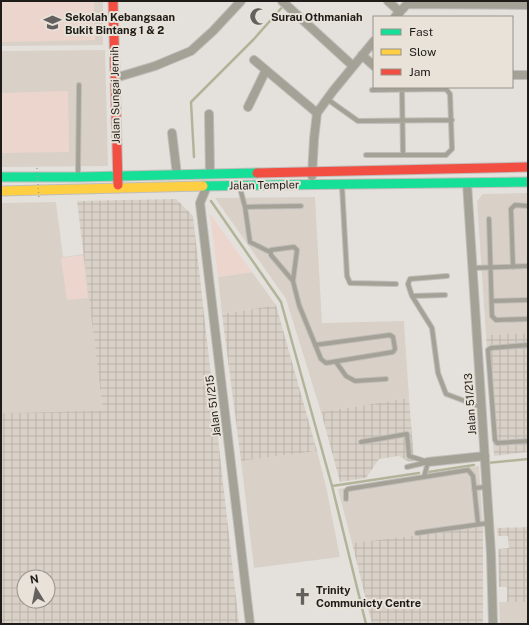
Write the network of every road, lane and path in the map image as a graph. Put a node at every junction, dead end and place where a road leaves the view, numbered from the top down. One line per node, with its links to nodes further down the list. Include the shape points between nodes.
1 (113, 1): 16 (main road, Jalan Sungai Jernih)
2 (241, 1): 16 (street, via 190,51 155,66)
3 (282, 1): 12 (street)
4 (388, 1): 7 (street)
5 (409, 3): 6 (street); 7 (street)
6 (528, 4)
7 (397, 14)
8 (373, 42): 9 (street)
9 (362, 55): 11 (street); 12 (street)
10 (254, 60): 13 (street)
11 (373, 65)
12 (353, 66): 20 (street)
13 (266, 70): 21 (street); 22 (street)
14 (528, 74): 15 (street)
15 (513, 75)
16 (115, 78): 34 (main road, Jalan Sungai Jernih)
17 (79, 85): 36 (lane)
18 (372, 90): 19 (lane)
19 (402, 90): 24 (lane, via 446,89 450,94); 25 (lane)
20 (328, 99): 22 (street); 25 (lane, via 358,122)
21 (248, 107)
22 (317, 113): 31 (street)
23 (209, 114): 32 (street)
24 (452, 120): 25 (lane); 28 (lane, via 452,149 446,155)
25 (402, 121): 28 (lane)
26 (172, 133): 33 (street)
27 (366, 155): 28 (lane)
28 (402, 155)
29 (37, 168): 45 (path, bridge)
30 (528, 168): 31 (main road, Jalan Templer)
31 (312, 172): 32 (main road, Jalan Templer); 41 (street)
32 (210, 174): 33 (main road, Jalan Templer)
33 (177, 175): 34 (main road, Jalan Templer)
34 (117, 176): 36 (main road, Jalan Templer); 43 (main road, Jalan Sungai Jernih)
35 (1, 177): 36 (main road, Jalan Templer)
36 (78, 177)
37 (528, 182): 38 (main road, Jalan Templer)
38 (467, 183): 39 (main road, Jalan Templer); 53 (street, Jalan 51/213)
39 (342, 184): 41 (main road, Jalan Templer); 57 (lane, via 347,276 350,283)
40 (239, 185): 41 (main road, Jalan Templer); 42 (main road, Jalan Templer); 48 (lane)
41 (312, 185)
42 (207, 186): 43 (main road, Jalan Templer); 80 (street, Jalan 51/215, via 200,203)
43 (118, 188): 44 (main road, Jalan Templer)
44 (1, 191)
45 (39, 199)
46 (301, 206): 48 (lane)
47 (528, 206): 52 (lane, via 515,206 511,209)
48 (246, 207): 50 (lane, via 250,242)
49 (489, 219): 54 (lane)
50 (270, 252): 56 (lane); 56 (lane, via 274,249 294,247 296,250)
51 (528, 266): 52 (lane)
52 (513, 267): 54 (lane)
53 (472, 268): 54 (lane); 67 (street, Jalan 51/213)
54 (490, 268): 61 (lane)
55 (448, 276): 59 (lane, via 410,279 408,284)
56 (293, 281): 63 (lane)
57 (396, 284)
58 (445, 295): 59 (lane)
59 (412, 296): 67 (lane, via 432,328 438,373 446,394)
60 (528, 300): 61 (lane)
61 (492, 301): 62 (lane, via 492,316 496,320)
62 (528, 319)
63 (315, 345): 65 (lane, via 321,359 326,363); 65 (lane, via 390,335 393,337 393,352)
64 (528, 345): 68 (lane, via 488,350 495,440 497,443)
65 (336, 362): 66 (lane, via 346,376 355,381)
66 (386, 379)
67 (481, 407): 70 (street, Jalan 51/213)
68 (528, 440)
69 (361, 442): 71 (lane, via 407,434 409,456)
70 (485, 456): 71 (street); 74 (street, Jalan 51/213)
71 (428, 462): 72 (lane); 73 (lane)
72 (407, 467)
73 (424, 477): 75 (lane, via 468,470 473,476); 76 (lane, via 348,489)
74 (486, 487): 75 (lane); 77 (street, Jalan 51/213)
75 (474, 488): 78 (lane)
76 (346, 499)
77 (489, 523): 78 (lane); 81 (street, Jalan 51/213)
78 (478, 524): 79 (lane)
79 (417, 533)
80 (250, 624)
81 (493, 624)

